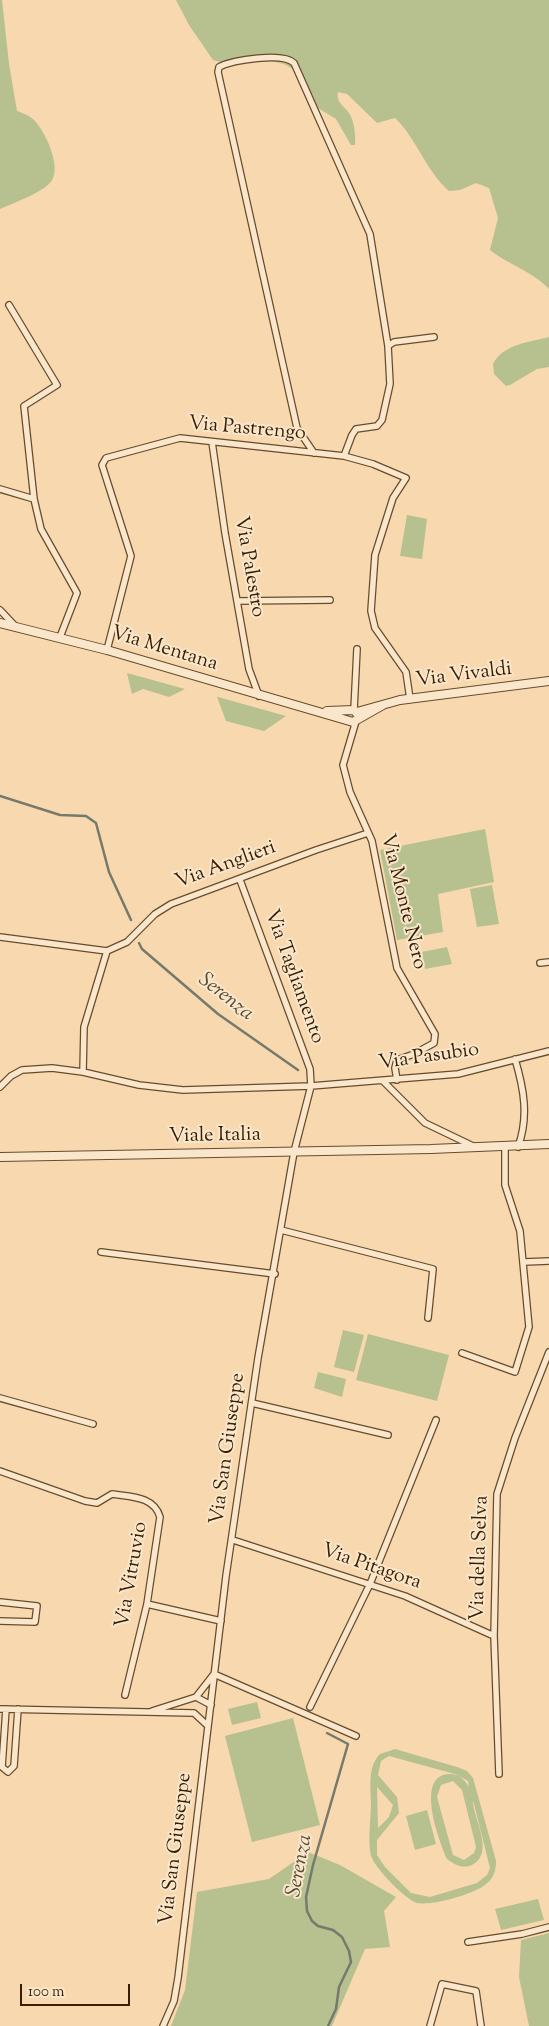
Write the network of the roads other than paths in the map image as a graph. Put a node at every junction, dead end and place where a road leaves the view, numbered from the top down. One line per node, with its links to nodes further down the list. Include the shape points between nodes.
1 (9, 304): 8 (street, via 57,385 24,406)
2 (434, 337): 3 (street, via 394,342)
3 (388, 346): 5 (street, Via Pastrengo, via 370,234 294,63 274,56 224,64 218,72 297,428); 6 (street, via 390,384 382,420 377,426 356,429)
4 (212, 442): 5 (street, Via Pastrengo); 10 (street, Via Palestro); 16 (street, Via Pastrengo, via 180,438 106,458 102,466 131,556)
5 (314, 453): 6 (street)
6 (344, 456): 19 (street, via 406,478 393,498 375,555 371,611 375,628 406,672)
7 (0, 490): 8 (street)
8 (34, 498): 14 (street, via 41,529 77,593)
9 (330, 600): 10 (street)
10 (237, 601): 18 (street, Via Palestro, via 249,669)
11 (0, 610): 13 (street)
12 (0, 623): 13 (street, Via Mentana)
13 (16, 627): 14 (street, Via Mentana)
14 (60, 638): 16 (street, Via Mentana)
15 (357, 649): 20 (street, Via Monte Nero)
16 (107, 650): 18 (street, Via Mentana)
17 (549, 681): 19 (street, Via Vivaldi)
18 (259, 696): 20 (street, Via Mentana, via 318,711)
19 (410, 699): 20 (street, Via Vivaldi)
20 (354, 716): 21 (street, Via Monte Nero, via 343,765 350,792)
21 (368, 833): 22 (street, Via Anglieri); 30 (street, Via Monte Nero, via 397,968 435,1034 434,1043 397,1060)
22 (240, 880): 24 (street, Via Anglieri, via 171,904 155,914 127,942); 32 (street, Via Tagliamento, via 310,1069)
23 (0, 937): 24 (street)
24 (107, 951): 29 (street, via 84,1027)
25 (549, 962): 26 (street)
26 (540, 964)
27 (549, 1050): 28 (street, Via Pasubio)
28 (515, 1059): 30 (street, Via Pasubio, via 458,1074); 35 (street, via 525,1104)
29 (83, 1072): 32 (street, Via Pasubio, via 183,1090); 33 (street, Via Pasubio, via 52,1068 22,1070)
30 (397, 1080): 31 (street, Via Pasubio)
31 (383, 1081): 32 (street, Via Pasubio); 36 (street, via 425,1123)
32 (311, 1086): 38 (street, Via San Giuseppe)
33 (0, 1087)
34 (549, 1144): 35 (street, Viale Italia)
35 (518, 1147): 37 (street, Viale Italia)
36 (477, 1148): 37 (street, Viale Italia); 38 (street, Viale Italia)
37 (505, 1148): 43 (street, via 505,1185 520,1231)
38 (294, 1152): 39 (street, Viale Italia); 40 (street, Via San Giuseppe)
39 (0, 1157)
40 (281, 1230): 44 (street, Via San Giuseppe); 45 (street, via 433,1269)
41 (101, 1252): 44 (street)
42 (549, 1261): 43 (street)
43 (524, 1262): 47 (street, via 529,1327 515,1372)
44 (275, 1274): 49 (street, Via San Giuseppe)
45 (428, 1318)
46 (549, 1352): 60 (street, Via della Selva, via 497,1494)
47 (462, 1353)
48 (0, 1398): 51 (street)
49 (252, 1403): 52 (street); 54 (street, Via San Giuseppe)
50 (436, 1420): 55 (street)
51 (93, 1424)
52 (388, 1435)
53 (0, 1471): 57 (street, Via Vitruvio, via 85,1501 97,1503 112,1494 151,1502 157,1507 160,1517)
54 (233, 1540): 55 (street, Via Pitagora); 59 (street, Via San Giuseppe)
55 (370, 1584): 60 (street, Via Pitagora, via 422,1603); 65 (street)
56 (0, 1602): 58 (street, via 37,1606 35,1622)
57 (146, 1604): 59 (street); 62 (street, Via Vitruvio)
58 (0, 1621)
59 (221, 1621): 61 (street, Via San Giuseppe)
60 (494, 1636): 71 (street, Via della Selva)
61 (214, 1674): 63 (street); 64 (street, Via San Giuseppe); 70 (street)
62 (126, 1695)
63 (196, 1697): 64 (street); 68 (street)
64 (211, 1705): 69 (street, Via San Giuseppe)
65 (310, 1707)
66 (3, 1709): 67 (street); 67 (street, via 2,1767 8,1772 14,1766)
67 (18, 1709): 68 (street)
68 (152, 1711): 69 (street, via 194,1713)
69 (207, 1725): 74 (street, Via San Giuseppe, via 178,1978 174,2001)
70 (356, 1736)
71 (499, 1774)
72 (549, 1927): 73 (street)
73 (468, 1942)
74 (163, 2026)
75 (430, 2026): 76 (street, via 442,1984 476,1991)
76 (481, 2026)

